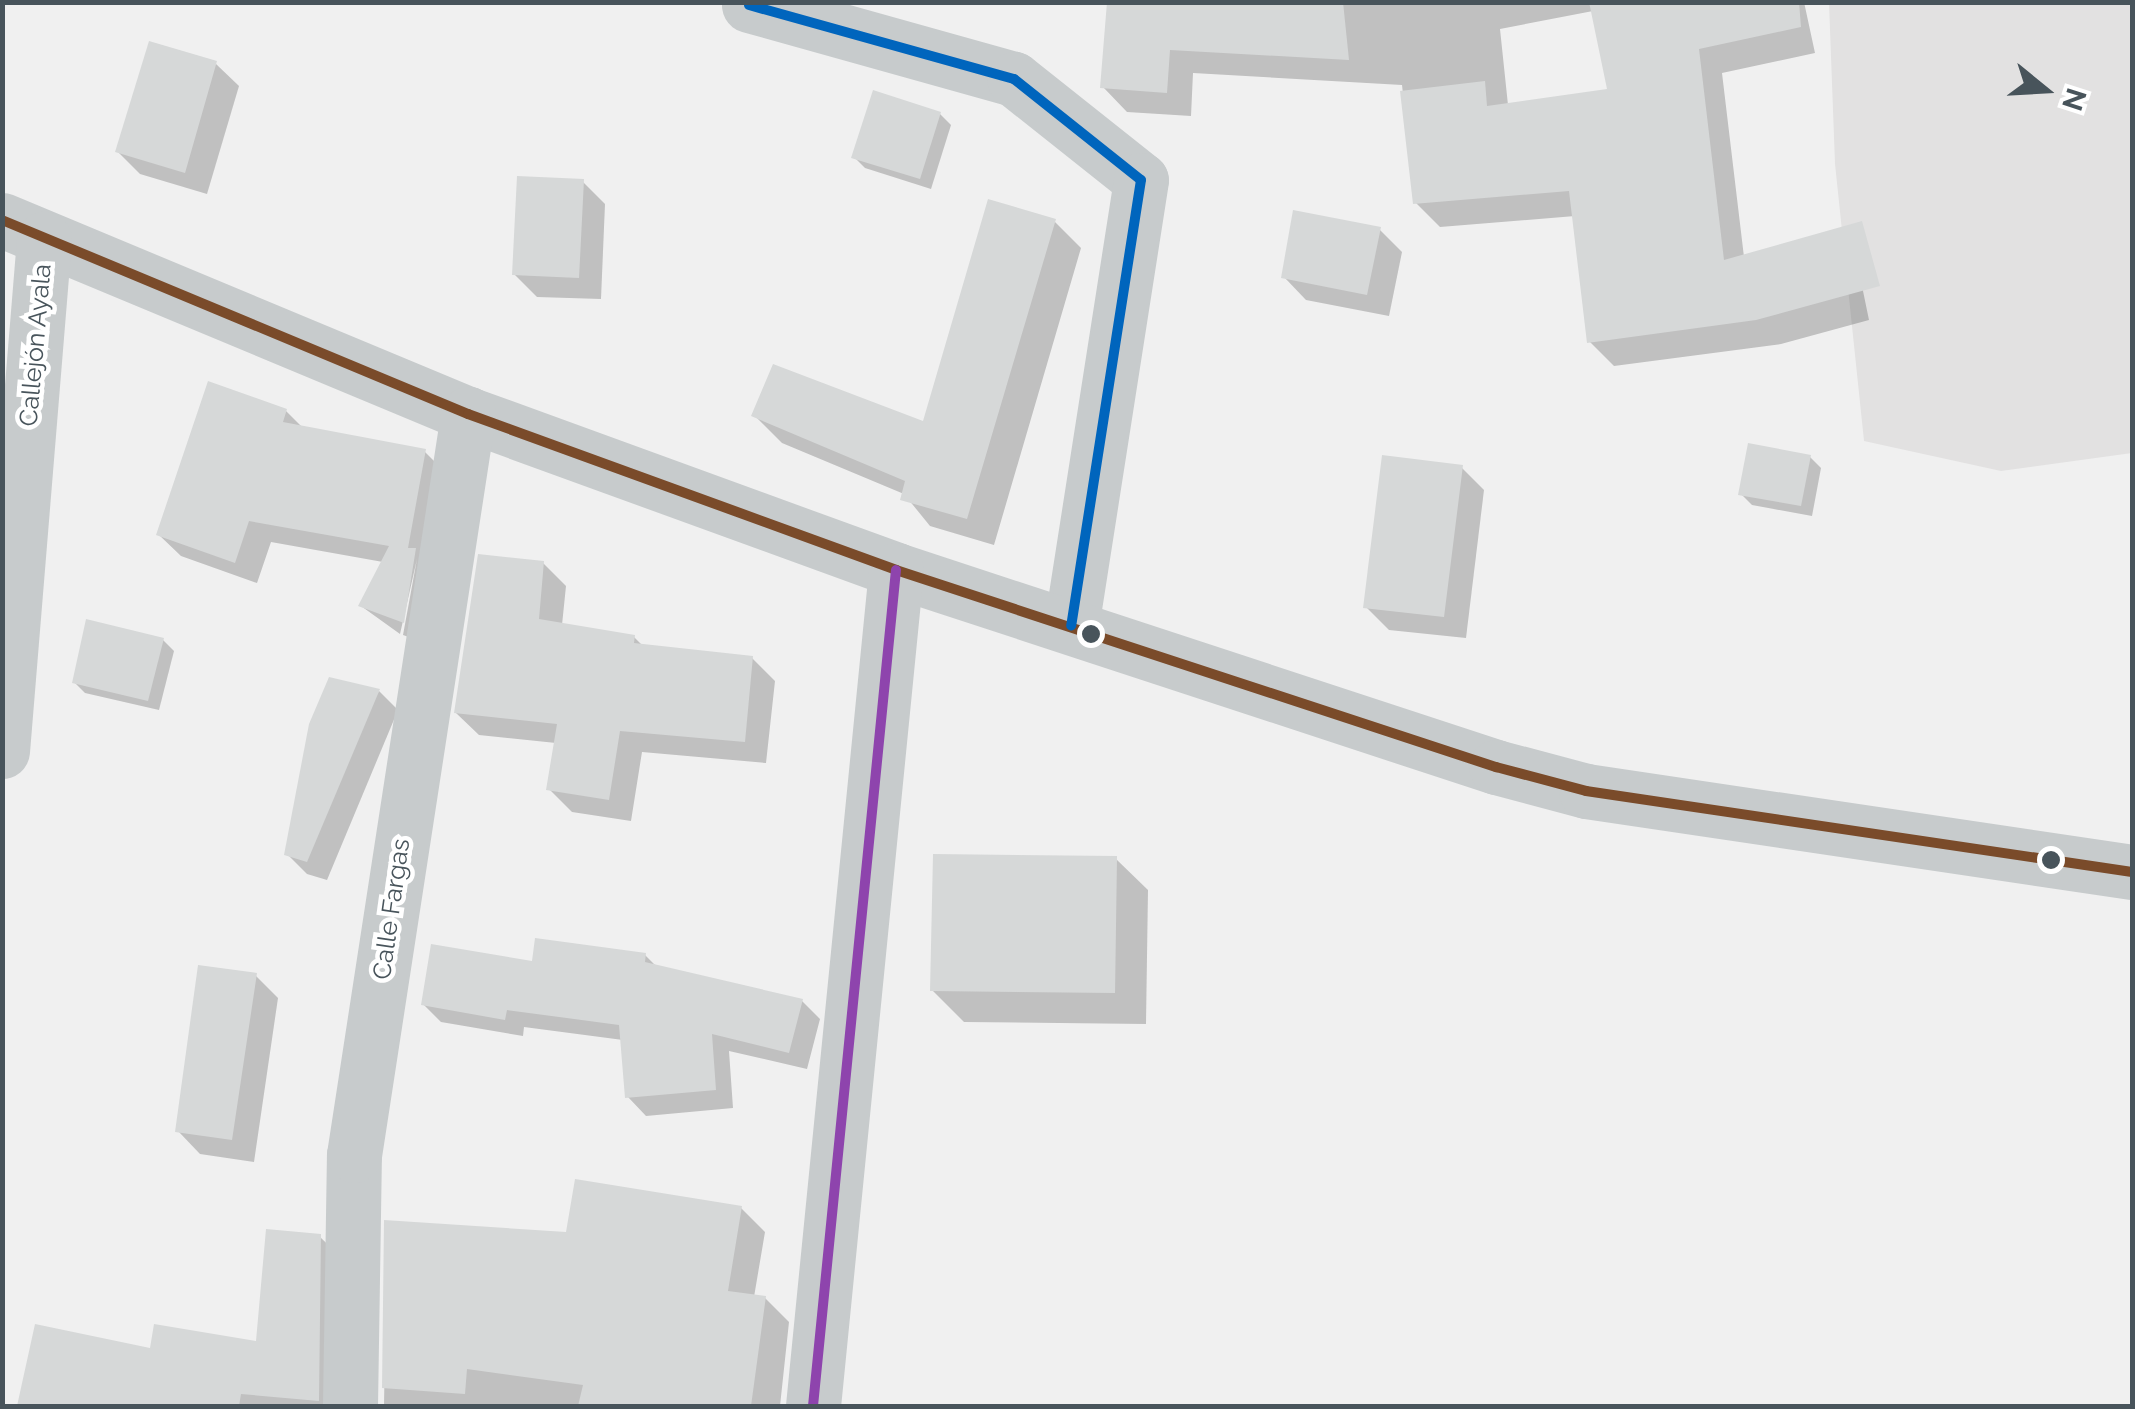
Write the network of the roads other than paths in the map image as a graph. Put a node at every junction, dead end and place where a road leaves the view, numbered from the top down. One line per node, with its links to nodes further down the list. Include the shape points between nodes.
1 (749, 5): 5 (street, via 1014,78 1141,180)
2 (23, 229): 3 (street); 6 (street, Callejón Ayala)
3 (468, 414): 4 (street); 8 (street, Calle Fargas, via 354,1155)
4 (896, 570): 5 (street); 9 (street)
5 (1071, 626): 7 (street, via 1586,791)
6 (2, 752)
7 (2132, 872)
8 (350, 1406)
9 (813, 1406)

